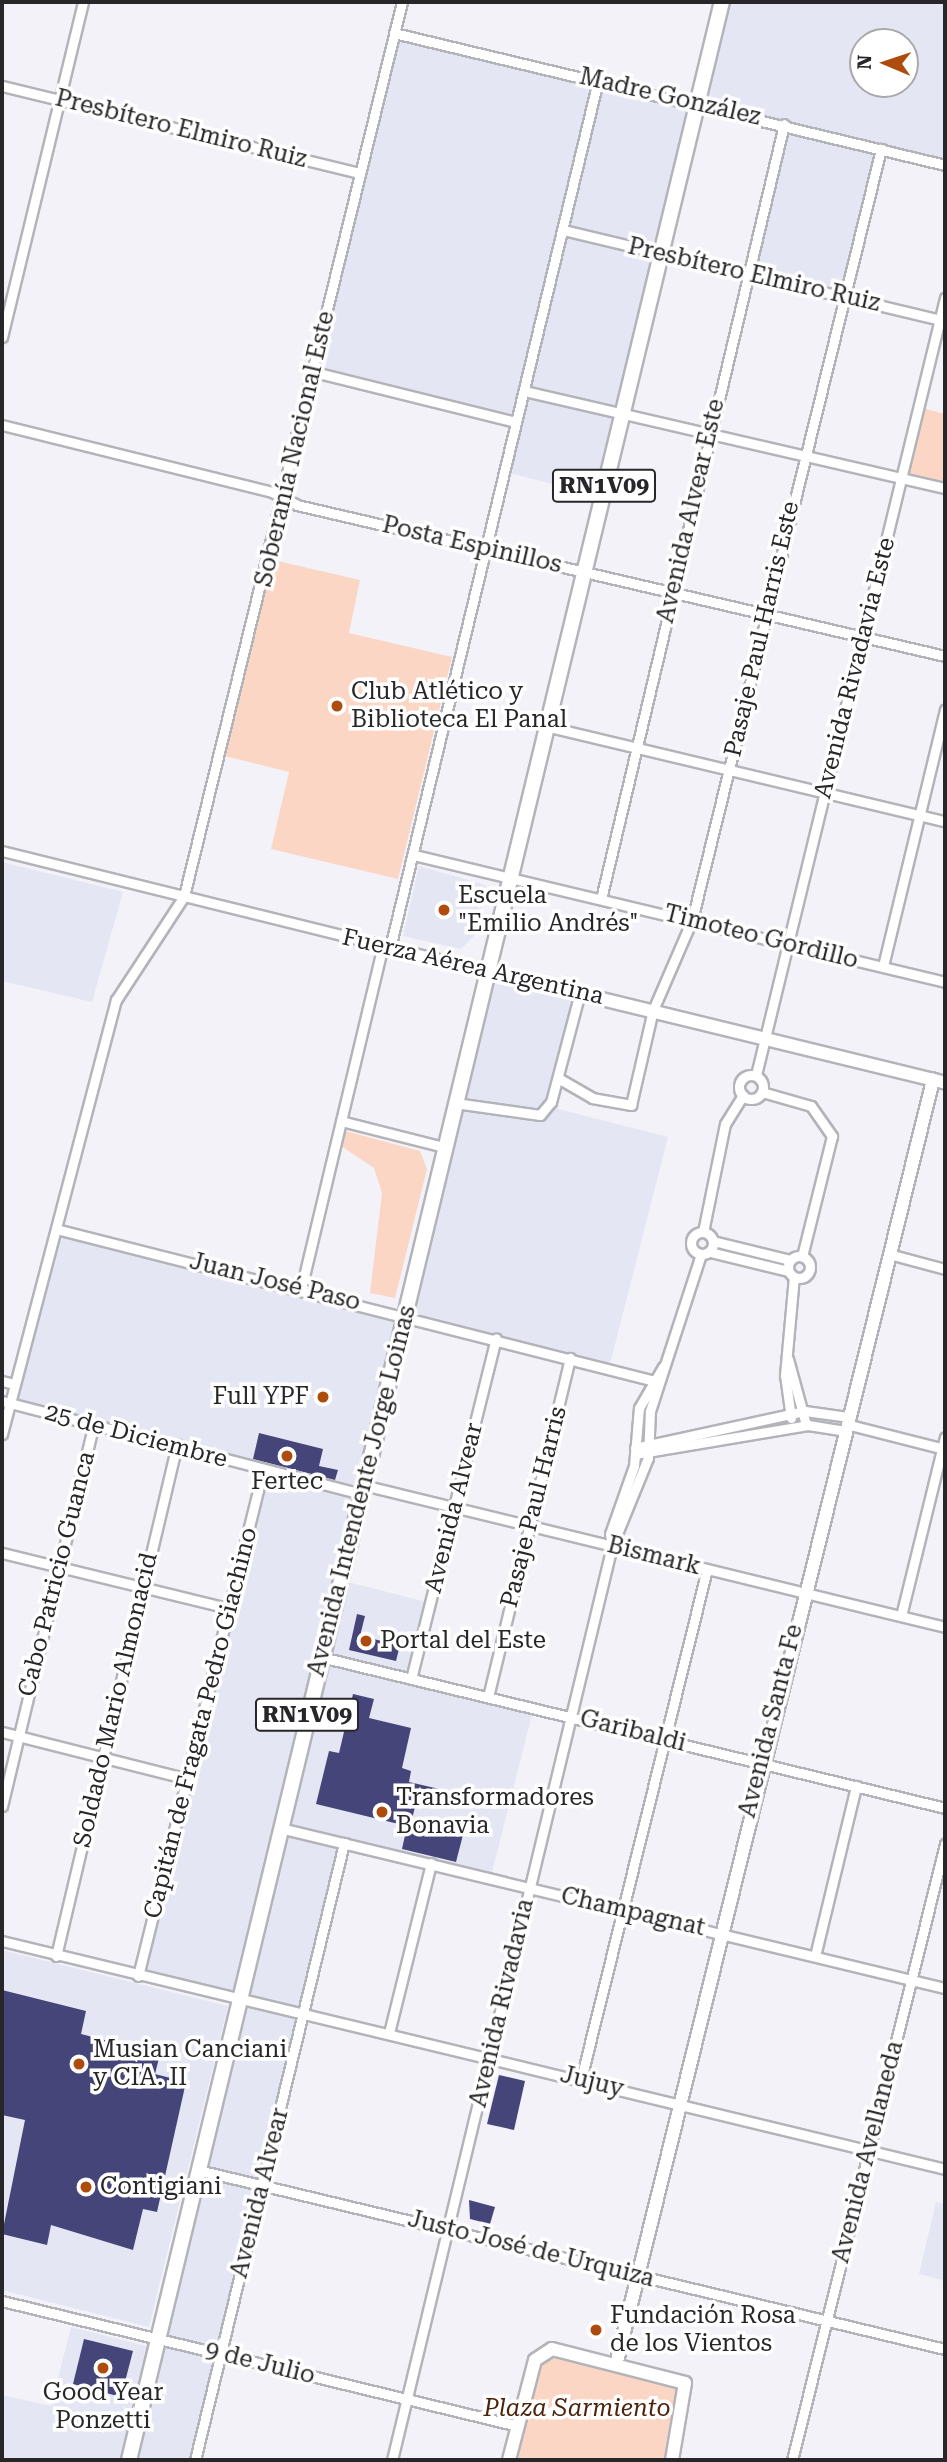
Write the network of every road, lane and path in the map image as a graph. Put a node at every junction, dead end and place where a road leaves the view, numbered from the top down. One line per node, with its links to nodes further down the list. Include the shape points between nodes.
1 (83, 2): 7 (street)
2 (401, 2): 4 (street, Soberanía Nacional Este)
3 (722, 2): 8 (main road, RN1V09)
4 (394, 33): 5 (street, Madre González); 12 (street, Soberanía Nacional Este)
5 (598, 80): 8 (street, Madre González); 13 (street)
6 (2, 86): 7 (street, Presbítero Elmiro Ruiz)
7 (60, 100): 12 (street, Presbítero Elmiro Ruiz); 19 (street)
8 (697, 103): 9 (street, Madre González); 14 (main road, RN1V09)
9 (784, 124): 10 (street, Madre González); 15 (street, Avenida Alvear Este)
10 (881, 149): 11 (street, Madre González); 16 (street, Pasaje Paul Harris Este)
11 (945, 165)
12 (359, 173): 20 (street, Soberanía Nacional Este)
13 (563, 230): 14 (street, Presbítero Elmiro Ruiz); 21 (street)
14 (659, 253): 15 (street, Presbítero Elmiro Ruiz); 22 (main road, RN1V09)
15 (747, 273): 16 (street, Presbítero Elmiro Ruiz); 25 (street, Avenida Alvear Este)
16 (844, 296): 18 (street, Presbítero Elmiro Ruiz); 26 (street, Pasaje Paul Harris Este)
17 (945, 298): 18 (street, Avenida Rivadavia Este)
18 (943, 320): 27 (street, Avenida Rivadavia Este)
19 (2, 337)
20 (314, 372): 23 (street); 29 (street, Soberanía Nacional Este)
21 (524, 391): 22 (street); 23 (street)
22 (622, 413): 25 (street); 31 (main road, RN1V09)
23 (516, 422): 30 (street)
24 (2, 425): 29 (street, Posta Espinillos)
25 (710, 433): 26 (street); 32 (street, Avenida Alvear Este)
26 (804, 454): 27 (street); 33 (street, Pasaje Paul Harris Este)
27 (901, 478): 28 (street); 34 (street, Avenida Rivadavia Este)
28 (945, 488)
29 (282, 499): 30 (street, Posta Espinillos); 46 (street, Soberanía Nacional Este)
30 (487, 548): 31 (street, Posta Espinillos); 44 (street)
31 (584, 571): 32 (street, Posta Espinillos); 37 (main road, RN1V09)
32 (672, 591): 33 (street, Posta Espinillos); 38 (street, Avenida Alvear Este)
33 (766, 612): 34 (street, Posta Espinillos); 39 (street, Pasaje Paul Harris Este)
34 (863, 638): 35 (street, Posta Espinillos); 40 (street, Avenida Rivadavia Este)
35 (945, 656)
36 (945, 709): 41 (street)
37 (545, 726): 38 (street); 45 (main road, RN1V09)
38 (636, 747): 39 (street); 47 (street, Avenida Alvear Este)
39 (729, 770): 40 (street); 48 (street, Pasaje Paul Harris Este)
40 (825, 793): 41 (street); 49 (street, Avenida Rivadavia Este)
41 (919, 814): 42 (street); 51 (street)
42 (945, 821)
43 (2, 851): 46 (street, Fuerza Aérea Argentina)
44 (414, 855): 45 (street, Timoteo Gordillo); 50 (street)
45 (509, 877): 47 (street, Timoteo Gordillo); 52 (main road, RN1V09)
46 (184, 895): 50 (street, Fuerza Aérea Argentina); 65 (street, Soberanía Nacional Este, via 116,1000)
47 (601, 899): 48 (street, Timoteo Gordillo)
48 (692, 920): 49 (street, Timoteo Gordillo); 55 (street, Pasaje Paul Harris Este)
49 (789, 944): 51 (street, Timoteo Gordillo); 56 (street, Avenida Rivadavia Este)
50 (386, 947): 52 (street, Fuerza Aérea Argentina); 63 (street)
51 (883, 966): 53 (street, Timoteo Gordillo)
52 (487, 971): 54 (street, Fuerza Aérea Argentina); 62 (main road, Avenida Intendente Jorge Loinas / RN1V09)
53 (945, 982)
54 (580, 992): 55 (street, Fuerza Aérea Argentina); 58 (street)
55 (653, 1010): 56 (street, Fuerza Aérea Argentina); 58 (street, Pasaje Paul Harris Este, via 631,1105 592,1098)
56 (766, 1037): 57 (street, Avenida Rivadavia); 59 (street, Fuerza Aérea Argentina)
57 (755, 1075): 60 (street); 61 (street, Avenida Rivadavia, via 741,1080)
58 (558, 1078): 62 (street, via 540,1115)
59 (939, 1081): 69 (street, Avenida Santa Fe)
60 (762, 1092): 61 (street, via 754,1098); 70 (street, via 811,1105 832,1136)
61 (743, 1095): 66 (street, Avenida Rivadavia, via 725,1124)
62 (455, 1103): 64 (main road, Avenida Intendente Jorge Loinas / RN1V09)
63 (341, 1121): 64 (street); 74 (street)
64 (444, 1147): 75 (main road, Avenida Intendente Jorge Loinas / RN1V09)
65 (60, 1230): 74 (street, Juan José Paso); 82 (street, Soberanía Nacional Este)
66 (704, 1232): 67 (street); 68 (street, Avenida Rivadavia, via 692,1240)
67 (713, 1241): 68 (street, Avenida Rivadavia); 71 (street)
68 (705, 1253): 73 (street); 79 (street, Avenida Rivadavia)
69 (889, 1254): 72 (street); 87 (street, Avenida Santa Fe)
70 (802, 1256): 71 (street); 73 (street, via 809,1270)
71 (790, 1260): 73 (street)
72 (945, 1269)
73 (791, 1274): 77 (street)
74 (301, 1289): 75 (street, Juan José Paso)
75 (405, 1315): 76 (street, Juan José Paso); 97 (main road, Avenida Intendente Jorge Loinas / RN1V09)
76 (496, 1338): 78 (street, Juan José Paso); 98 (street, Avenida Alvear)
77 (788, 1357): 84 (street); 85 (street)
78 (570, 1358): 80 (street, Juan José Paso); 99 (street, Pasaje Paul Harris)
79 (663, 1367): 80 (street, Avenida Rivadavia); 94 (street, Avenida Rivadavia)
80 (651, 1380): 95 (street, Avenida Rivadavia, via 639,1408)
81 (2, 1381): 82 (street)
82 (15, 1384): 83 (street, Soberanía Nacional Este)
83 (5, 1402): 86 (street, 25 de Diciembre); 90 (street, Soberanía Nacional Este)
84 (805, 1411): 85 (street); 87 (street); 88 (street)
85 (790, 1415): 89 (street); 94 (street)
86 (94, 1424): 92 (street, 25 de Diciembre); 102 (street, Cabo Patricio Guanca)
87 (846, 1424): 88 (street); 93 (street); 105 (street, Avenida Santa Fe)
88 (806, 1425): 89 (street)
89 (792, 1427): 94 (street)
90 (2, 1434)
91 (945, 1437): 93 (street)
92 (177, 1444): 96 (street, 25 de Diciembre); 104 (street, Soldado Mario Almonacid)
93 (944, 1448): 107 (street)
94 (649, 1449): 95 (street); 100 (street, Avenida Rivadavia)
95 (635, 1451): 100 (street, Avenida Rivadavia, via 610,1534)
96 (263, 1470): 97 (street, 25 de Diciembre); 106 (street, Capitán de Fragata Pedro Giachino)
97 (362, 1489): 98 (street, Bismark); 109 (main road, Avenida Intendente Jorge Loinas / RN1V09)
98 (455, 1508): 99 (street, Bismark); 110 (street, Avenida Alvear)
99 (530, 1526): 100 (street, Bismark); 111 (street, Pasaje Paul Harris)
100 (612, 1546): 103 (street, Bismark); 112 (street, Avenida Rivadavia)
101 (2, 1553): 102 (street)
102 (58, 1568): 104 (street); 114 (street, Cabo Patricio Guanca)
103 (708, 1569): 105 (street, Bismark); 115 (street)
104 (142, 1588): 106 (street); 116 (street, Soldado Mario Almonacid)
105 (804, 1592): 107 (street, Bismark); 117 (street, Avenida Santa Fe)
106 (228, 1608): 118 (street, Capitán de Fragata Pedro Giachino)
107 (901, 1616): 108 (street, Bismark)
108 (945, 1627)
109 (320, 1657): 110 (street, Garibaldi); 122 (main road, Avenida Intendente Jorge Loinas / RN1V09)
110 (411, 1679): 111 (street, Garibaldi)
111 (488, 1697): 112 (street, Garibaldi)
112 (571, 1716): 115 (street, Garibaldi); 126 (street, Avenida Rivadavia)
113 (2, 1732): 114 (street)
114 (18, 1736): 116 (street); 120 (street, Cabo Patricio Guanca)
115 (664, 1739): 117 (street, Garibaldi); 127 (street)
116 (102, 1756): 118 (street); 130 (street, Soldado Mario Almonacid)
117 (761, 1763): 119 (street, Garibaldi); 128 (street, Avenida Santa Fe)
118 (188, 1779): 132 (street, Capitán de Fragata Pedro Giachino)
119 (856, 1786): 121 (street, Garibaldi); 131 (street)
120 (2, 1806)
121 (945, 1808)
122 (280, 1828): 123 (street, Champagnat); 135 (main road, Avenida Intendente Jorge Loinas / RN1V09)
123 (344, 1843): 125 (street, Champagnat); 136 (street, Avenida Alvear)
124 (945, 1844): 133 (street, Avenida Avellaneda)
125 (431, 1863): 126 (street, Champagnat); 137 (street)
126 (528, 1888): 127 (street, Champagnat); 138 (street, Avenida Rivadavia)
127 (622, 1911): 128 (street, Champagnat); 139 (street)
128 (720, 1932): 131 (street, Champagnat); 140 (street, Avenida Santa Fe)
129 (2, 1941): 130 (street, Jujuy)
130 (55, 1956): 132 (street, Jujuy)
131 (815, 1956): 133 (street, Champagnat)
132 (138, 1976): 135 (street, Jujuy)
133 (911, 1979): 134 (street, Champagnat); 141 (street, Avenida Avellaneda)
134 (945, 1988)
135 (239, 1997): 136 (street, Jujuy); 143 (main road, Avenida Intendente Jorge Loinas / RN1V09)
136 (304, 2013): 137 (street, Jujuy); 144 (street, Avenida Alvear)
137 (389, 2033): 138 (street, Jujuy)
138 (489, 2057): 139 (street, Jujuy); 145 (street, Avenida Rivadavia)
139 (581, 2079): 140 (street, Jujuy)
140 (679, 2103): 141 (street, Jujuy); 146 (street, Avenida Santa Fe)
141 (869, 2150): 142 (street, Jujuy); 148 (street, Avenida Avellaneda)
142 (945, 2169)
143 (198, 2170): 144 (street, Justo José de Urquiza); 149 (main road, Avenida Intendente Jorge Loinas / RN1V09)
144 (262, 2185): 145 (street, Justo José de Urquiza); 151 (street, Avenida Alvear)
145 (449, 2228): 146 (street, Justo José de Urquiza); 153 (street, Avenida Rivadavia)
146 (638, 2276): 148 (street, Justo José de Urquiza); 152 (street, Avenida Santa Fe)
147 (2, 2301): 149 (street, 9 de Julio)
148 (827, 2320): 150 (street, Justo José de Urquiza); 160 (street, Avenida Avellaneda)
149 (159, 2338): 151 (street, 9 de Julio); 155 (main road, Avenida Intendente Jorge Loinas / RN1V09)
150 (945, 2349)
151 (222, 2353): 153 (street, 9 de Julio); 156 (street, Avenida Alvear)
152 (616, 2365): 154 (street, via 543,2351 535,2360); 159 (street, via 685,2383)
153 (406, 2400): 154 (street, 9 de Julio); 157 (street, Avenida Rivadavia)
154 (517, 2426): 158 (street)
155 (129, 2460)
156 (195, 2460)
157 (391, 2460)
158 (509, 2460)
159 (672, 2460)
160 (792, 2460)

